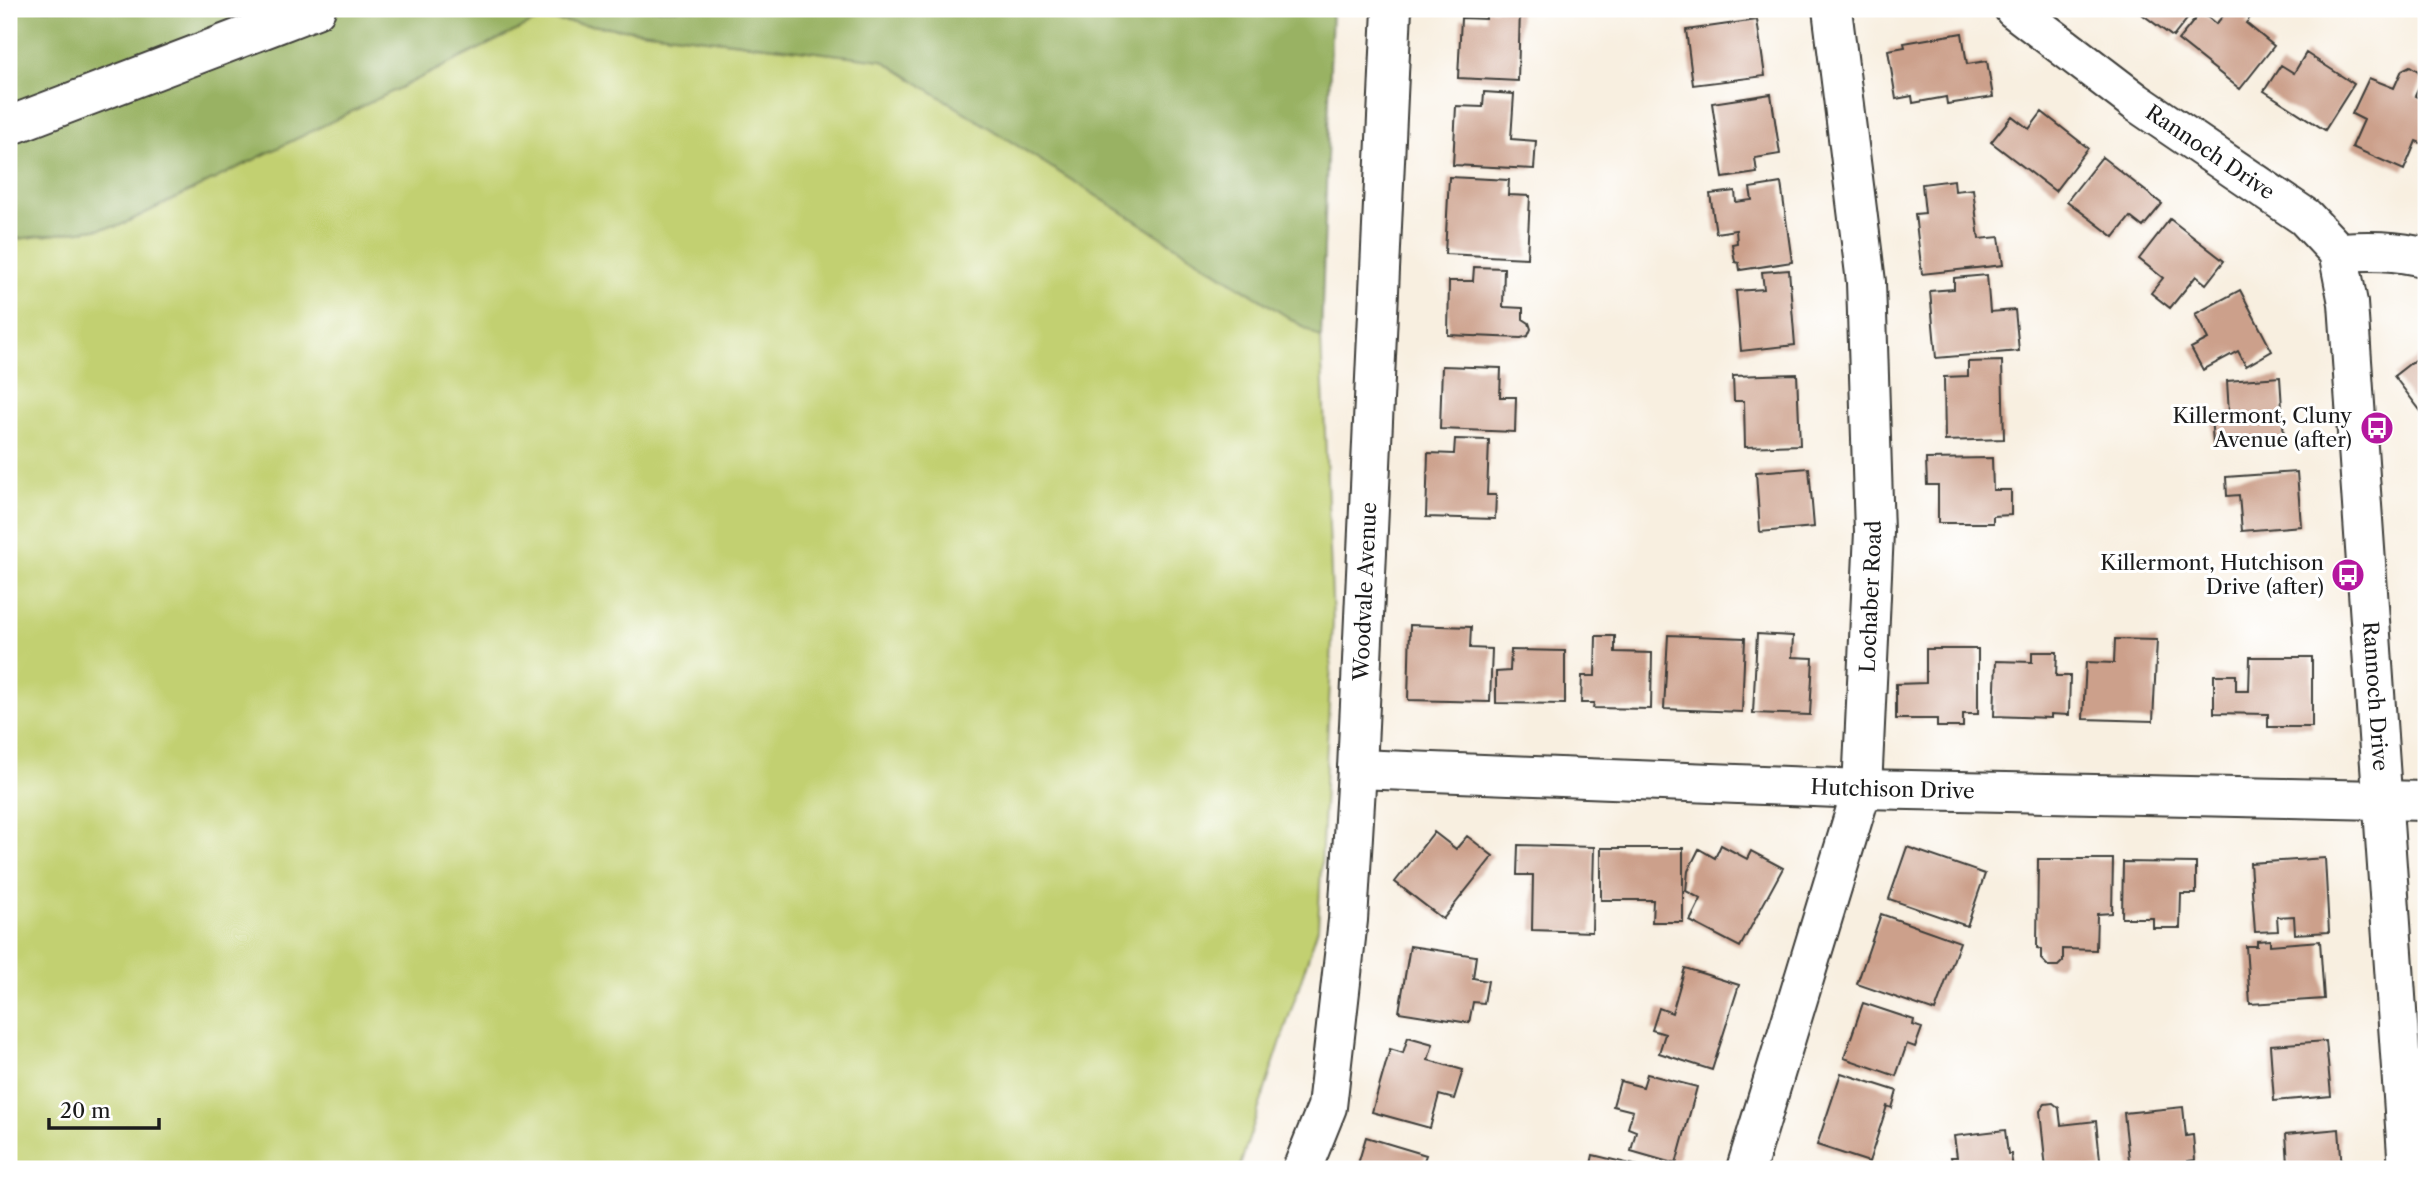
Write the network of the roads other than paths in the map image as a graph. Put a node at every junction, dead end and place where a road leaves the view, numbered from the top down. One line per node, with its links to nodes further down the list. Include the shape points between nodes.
1 (316, 9): 5 (street)
2 (1392, 9): 8 (street, Woodvale Avenue)
3 (1832, 9): 9 (street, Lochaber Road, via 1867,310 1874,531)
4 (2014, 9): 6 (street, Rannoch Drive, via 2136,102 2305,217)
5 (9, 126)
6 (2338, 252): 7 (street, via 2403,252); 10 (street, Rannoch Drive, via 2348,303)
7 (2426, 258)
8 (1357, 769): 9 (street, Hutchison Drive); 12 (street, Woodvale Avenue, via 1348,920 1327,1107)
9 (1861, 789): 10 (street, Hutchison Drive); 13 (street, Lochaber Road)
10 (2382, 799): 11 (street, Hutchison Drive); 14 (street, Rannoch Drive)
11 (2426, 801)
12 (1302, 1169)
13 (1746, 1169)
14 (2408, 1169)

